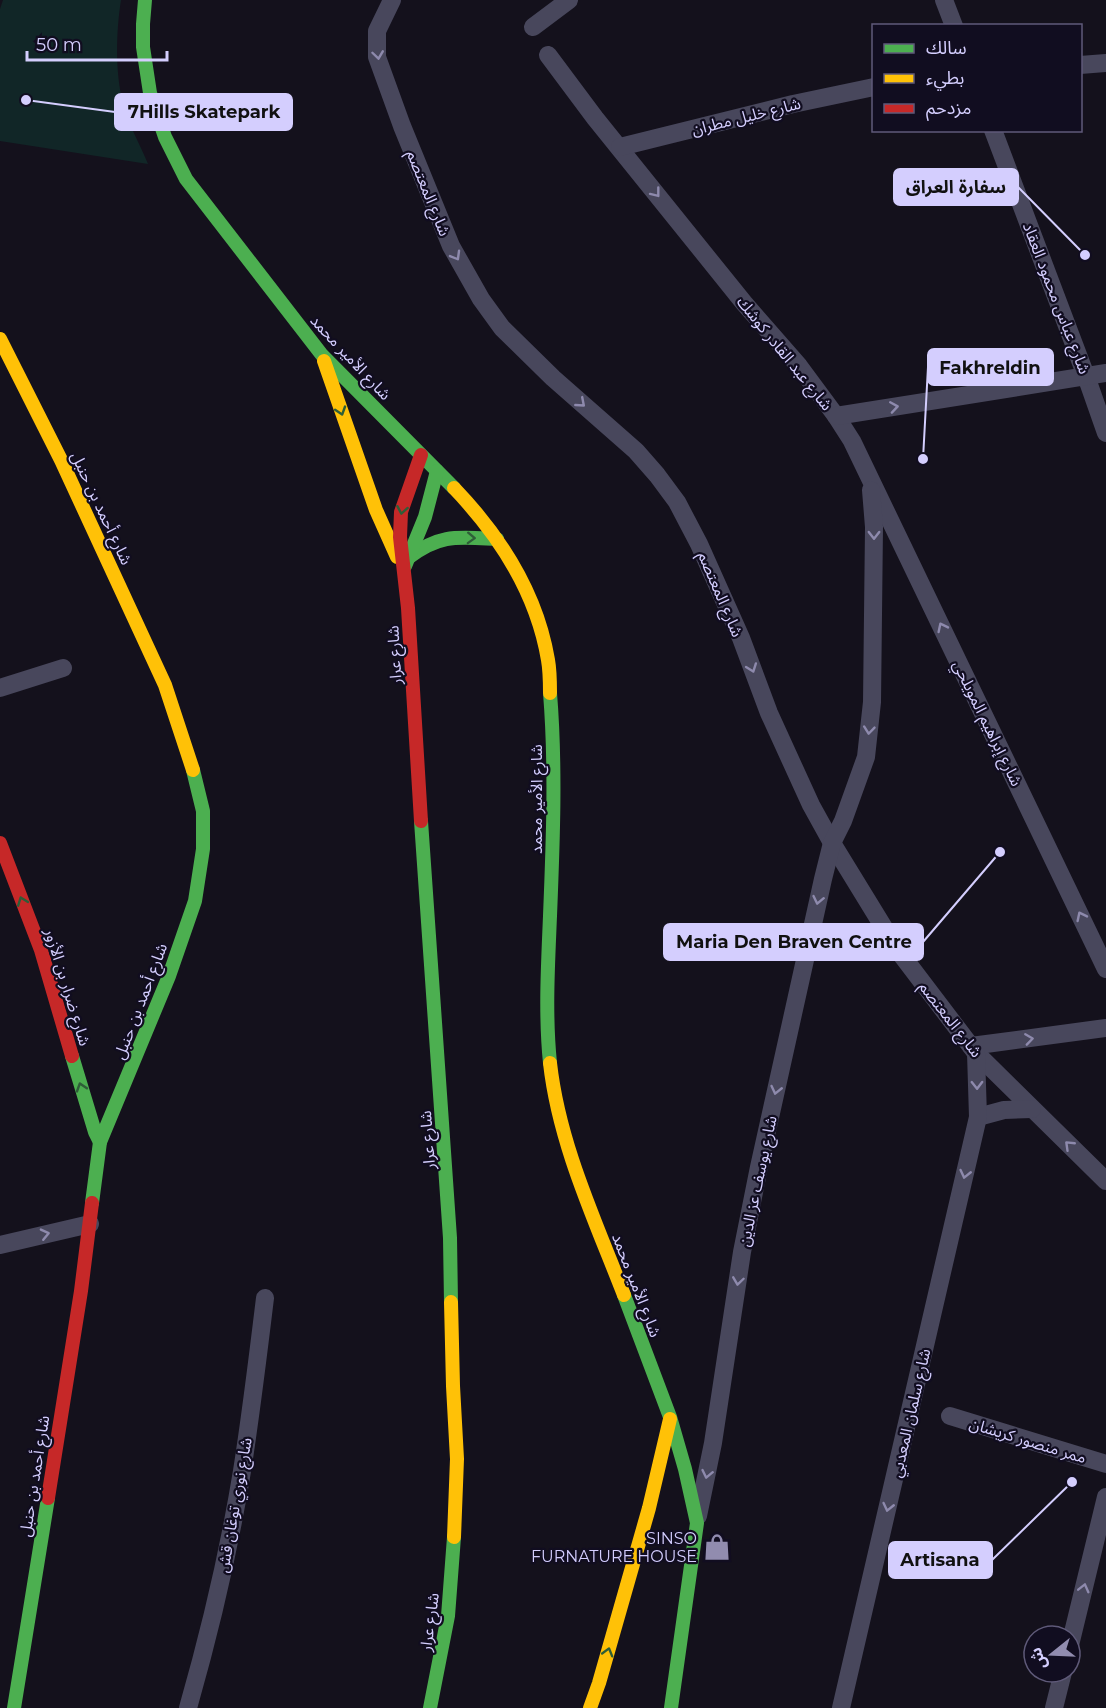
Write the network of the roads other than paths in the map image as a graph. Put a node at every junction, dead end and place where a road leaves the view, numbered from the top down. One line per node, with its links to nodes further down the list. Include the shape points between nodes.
1 (145, 0): 14 (street, شارع الأمير محمد, via 141,44 144,68 173,158)
2 (392, 0): 27 (street, شارع المعتصم, one-way to 27, via 377,31 377,57 451,246 502,328 636,451 677,502 741,638 788,756)
3 (569, 0): 6 (street)
4 (944, 0): 5 (street)
5 (953, 24)
6 (533, 27)
7 (548, 55): 12 (street, شارع عبد القادر كوشك)
8 (1106, 63): 9 (street)
9 (1082, 65)
10 (872, 87): 12 (street, شارع خليل مطران)
11 (994, 132): 16 (street, شارع عباس محمود العقاد)
12 (620, 147): 17 (street, شارع عبد القادر كوشك, one-way to 17)
13 (0, 339): 33 (street, شارع أحمد بن حنبل, via 165,685 203,811 203,849 195,901 169,976)
14 (322, 355): 19 (street, شارع الأمير محمد); 23 (street, one-way to 23, via 376,510 392,549)
15 (1106, 373): 16 (street)
16 (1086, 376): 17 (street, one-way to 16); 18 (street, شارع عباس محمود العقاد)
17 (836, 416): 21 (street, شارع عبد القادر كوشك)
18 (1106, 433)
19 (421, 455): 20 (street, شارع الأمير محمد); 23 (street, شارع عرار, one-way to 23, via 401,512 400,537)
20 (437, 471): 22 (street, شارع الأمير محمد); 23 (street, شارع عرار, via 425,517)
21 (870, 477): 27 (street, شارع عبد القادر كوشك, one-way to 27, via 874,526 872,702 866,758); 28 (street, شارع إبراهيم المويلحي, one-way to 21)
22 (496, 539): 23 (street, one-way to 22, via 425,545 440,540); 39 (street, شارع الأمير محمد, via 532,606 548,661 554,810 548,1041 553,1088 577,1173)
23 (406, 564): 47 (street, شارع عرار, via 450,1238 457,1459 448,1616)
24 (63, 668): 25 (street)
25 (0, 688)
26 (0, 843): 33 (street, شارع ضرار بن الأزور, one-way to 26, via 41,950)
27 (832, 843): 30 (street, شارع المعتصم, via 897,949); 42 (street, شارع يوسف عز الدين, one-way to 42, via 744,1242 714,1443)
28 (1106, 969)
29 (1106, 1028): 30 (street, one-way to 29)
30 (974, 1050): 31 (street, شارع المعتصم); 32 (street, شارع سلمان المعدبي, one-way to 32)
31 (1032, 1109): 32 (street, via 1004,1110); 34 (street, شارع المعتصم, one-way to 31)
32 (978, 1117): 50 (street, شارع سلمان المعدبي, one-way to 50)
33 (100, 1142): 35 (street, شارع أحمد بن حنبل)
34 (1106, 1181)
35 (90, 1224): 36 (street, one-way to 35); 45 (street, شارع أحمد بن حنبل)
36 (0, 1245)
37 (266, 1298): 46 (street, شارع نوري توغان قش, via 227,1553)
38 (950, 1416): 40 (street, ممر منصور كريشان)
39 (670, 1417): 42 (street, شارع الأمير محمد); 48 (street, one-way to 39, via 649,1508)
40 (1106, 1464)
41 (1106, 1497): 43 (street, one-way to 41)
42 (697, 1523): 49 (street, شارع الأمير محمد)
43 (1075, 1624)
44 (1060, 1684): 51 (street)
45 (14, 1708)
46 (188, 1708)
47 (430, 1708)
48 (590, 1708)
49 (671, 1708)
50 (841, 1708)
51 (1054, 1708)

